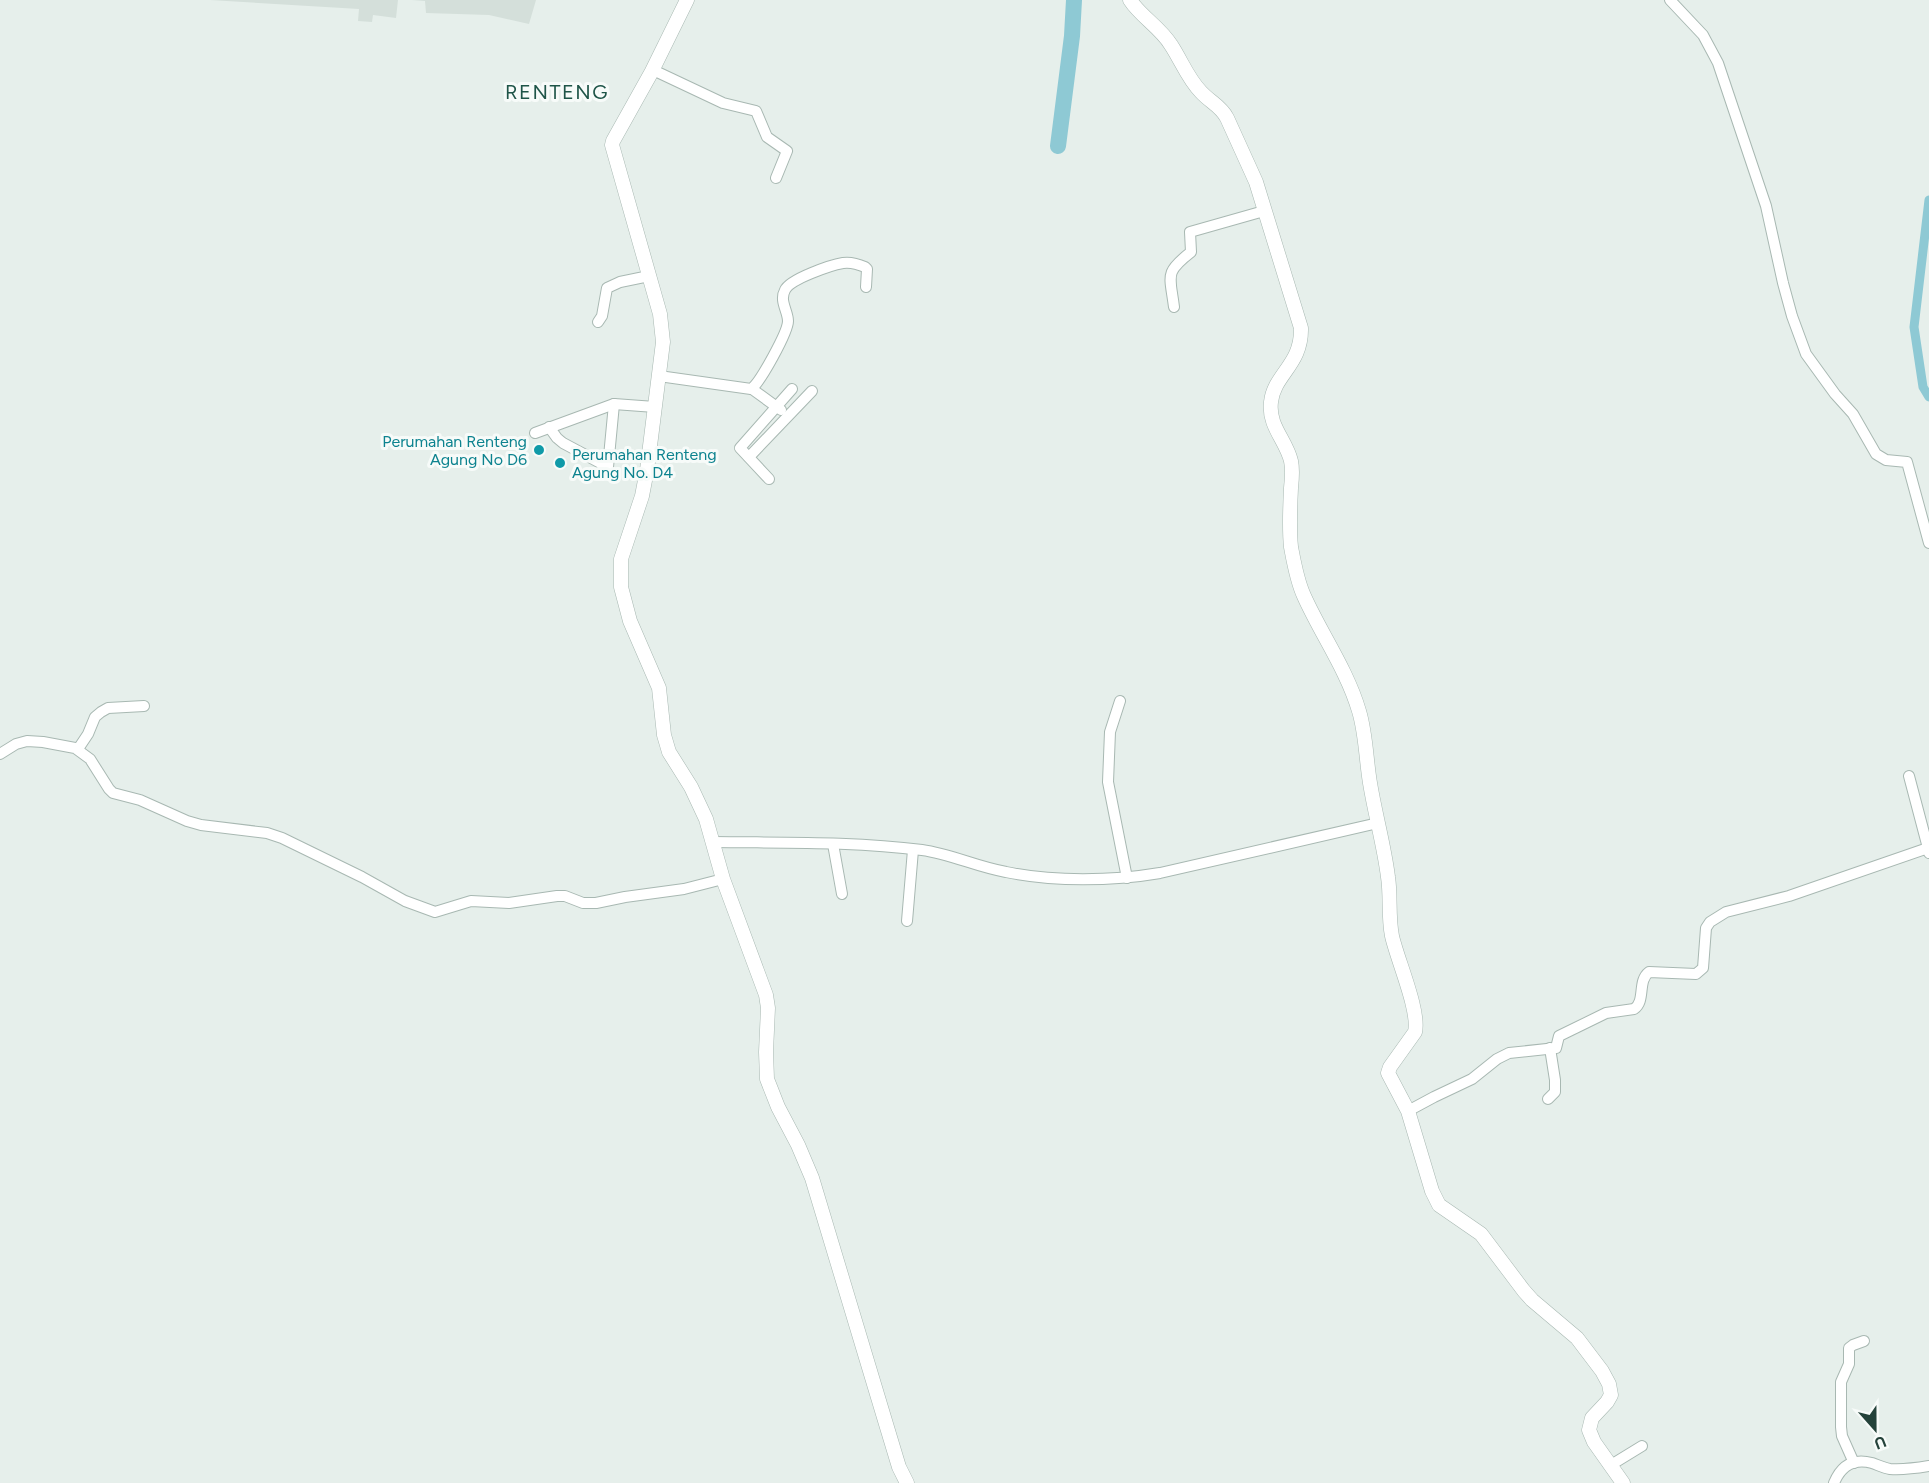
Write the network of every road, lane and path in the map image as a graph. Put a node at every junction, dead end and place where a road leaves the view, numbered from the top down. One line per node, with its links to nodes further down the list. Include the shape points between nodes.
1 (687, 0): 4 (street)
2 (1130, 0): 6 (street, via 1171,44 1199,90 1223,111 1256,182)
3 (1670, 0): 23 (street, via 1703,35 1718,63 1766,206 1803,348 1834,394 1853,414 1876,454 1906,462)
4 (653, 70): 5 (street, via 723,103 756,111 767,137 787,150); 7 (street, via 612,146)
5 (776, 178)
6 (1264, 211): 9 (street, via 1190,232 1191,252 1171,270); 29 (street, via 1301,328 1298,351 1270,402 1273,423 1292,465 1291,547 1303,595 1359,710)
7 (650, 276): 10 (street, via 607,288); 11 (street, via 662,328)
8 (866, 286): 12 (street, via 867,269 844,263 788,286 783,300 788,319 786,329)
9 (1174, 307)
10 (598, 322)
11 (659, 376): 12 (street); 16 (street)
12 (752, 389): 17 (street)
13 (792, 389): 17 (street)
14 (812, 391): 18 (street)
15 (614, 404): 16 (street); 19 (street); 19 (street, via 608,468 563,443)
16 (655, 407): 30 (street, via 642,496 621,559 621,587 630,621 659,688 669,752 700,805)
17 (777, 408): 18 (street); 21 (street, via 740,448)
18 (788, 416): 21 (street)
19 (549, 428): 20 (street)
20 (535, 433)
21 (749, 457): 22 (street)
22 (769, 478)
23 (1929, 543)
24 (1120, 701): 34 (street, via 1110,732 1108,782)
25 (144, 706): 26 (street, via 101,712)
26 (78, 749): 27 (street, via 27,741); 35 (street, via 90,759 113,793 201,825 282,838 405,901 435,912 471,902 509,903 557,896 596,903)
27 (0, 754)
28 (1909, 776): 33 (street)
29 (1378, 823): 34 (street); 40 (street, via 1388,877 1392,936 1416,1026 1388,1071)
30 (712, 842): 31 (street); 35 (street)
31 (833, 844): 32 (street); 36 (street)
32 (913, 850): 34 (street, via 1020,874); 37 (street)
33 (1928, 850): 38 (street, via 1789,896 1726,912 1706,928 1700,972 1649,972 1644,977 1638,1007 1606,1013 1559,1036 1557,1047)
34 (1127, 878)
35 (723, 879): 47 (street, via 766,995 770,1090 812,1178)
36 (842, 894)
37 (907, 921)
38 (1550, 1048): 39 (street, via 1555,1092); 40 (street, via 1509,1053 1472,1078)
39 (1548, 1099)
40 (1408, 1111): 44 (street, via 1439,1205 1481,1234 1524,1291 1583,1345 1606,1377 1610,1399 1592,1418 1589,1430)
41 (1864, 1341): 43 (street, via 1849,1348 1849,1364 1841,1382 1841,1433)
42 (1642, 1446): 44 (street)
43 (1854, 1463): 45 (street, via 1892,1469); 46 (street, via 1841,1470)
44 (1611, 1465): 48 (street)
45 (1929, 1466)
46 (1836, 1482)
47 (907, 1483)
48 (1623, 1483)

